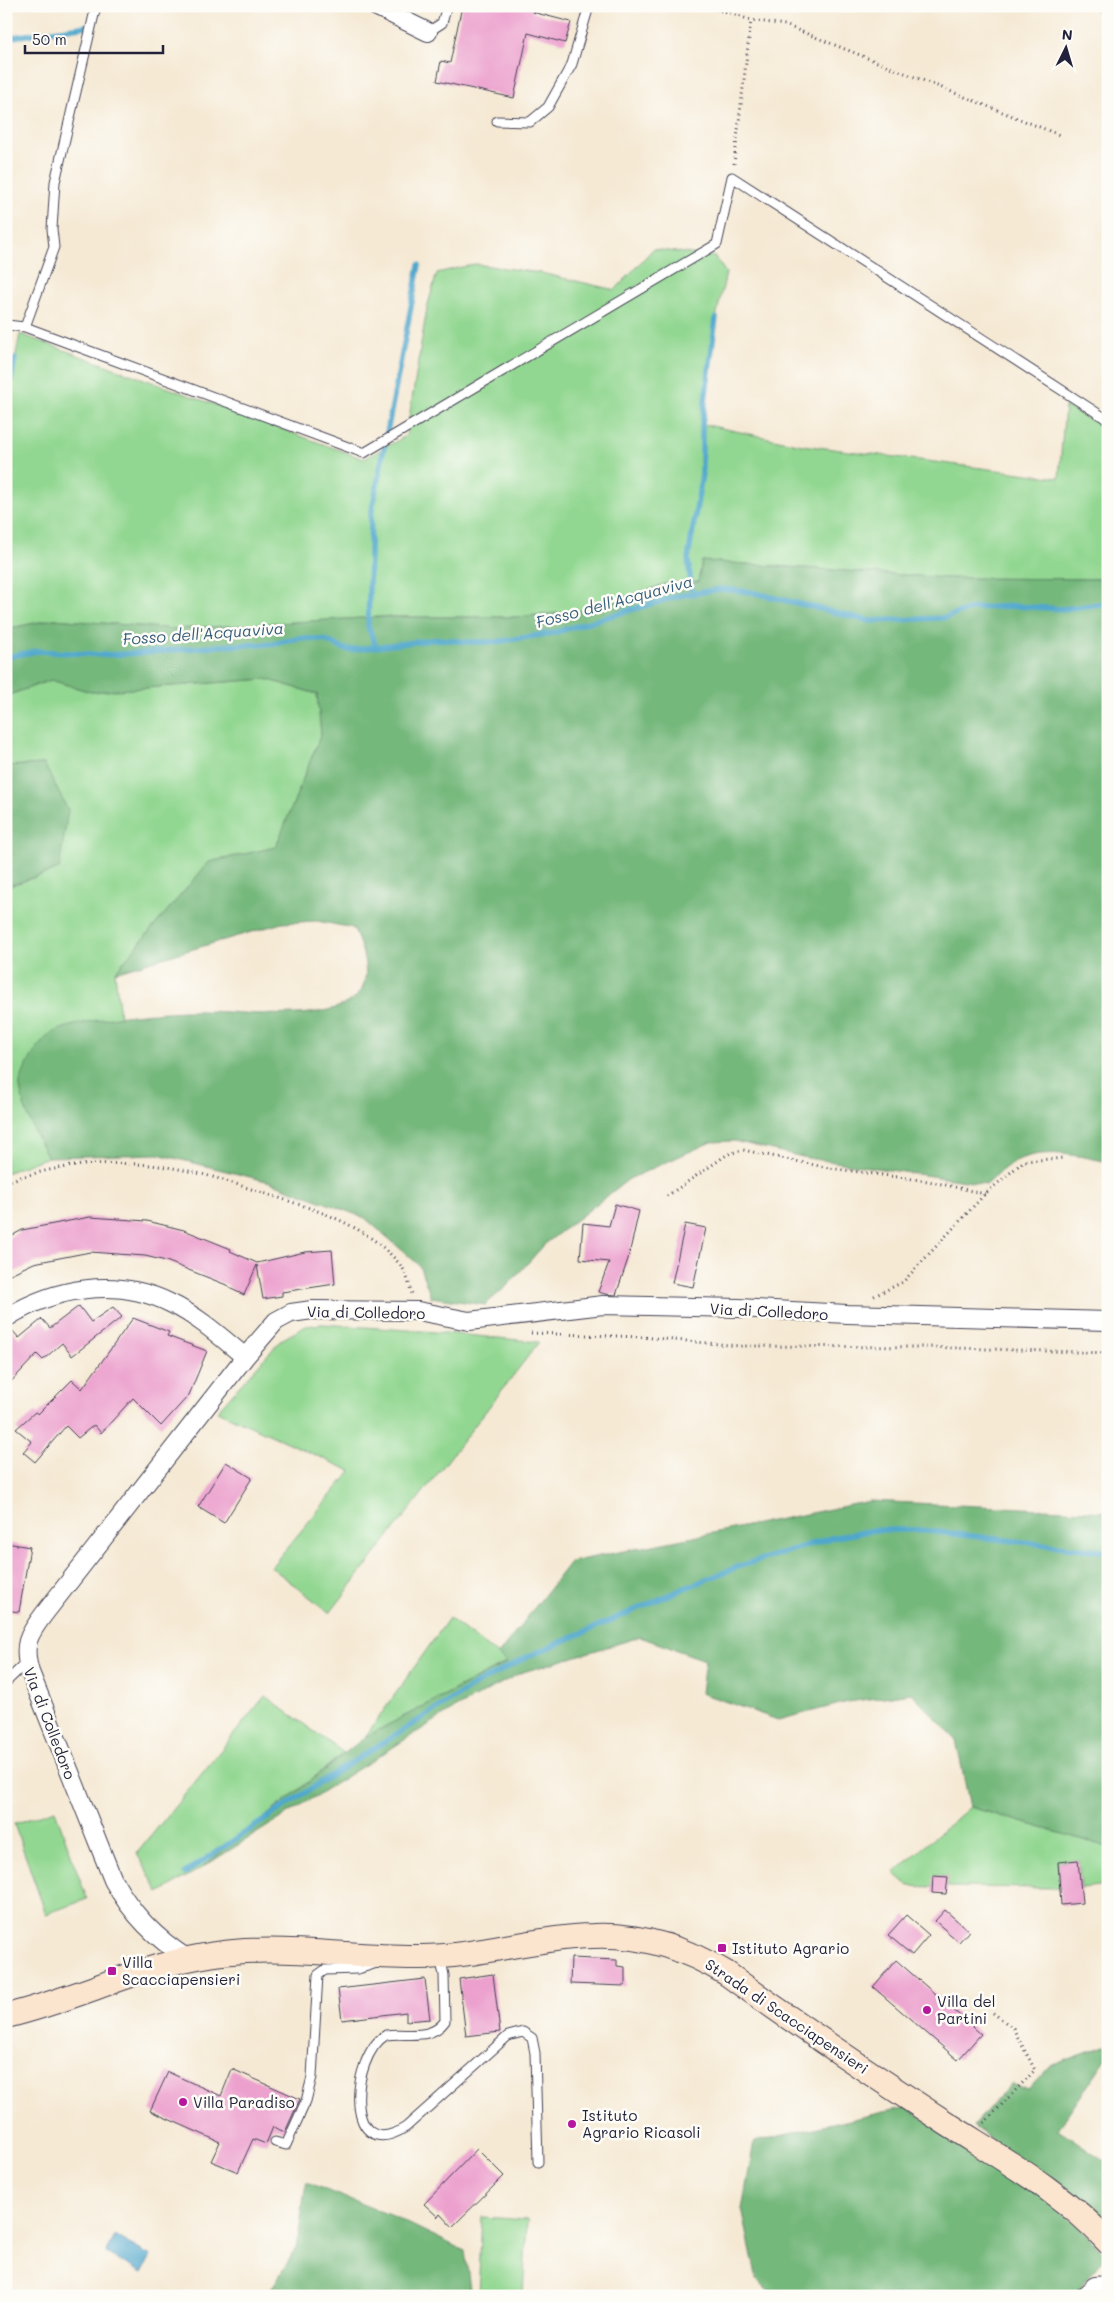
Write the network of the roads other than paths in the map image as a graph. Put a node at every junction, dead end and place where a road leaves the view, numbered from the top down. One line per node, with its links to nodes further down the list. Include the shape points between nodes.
1 (96, 6): 8 (lane, via 55,182 54,247)
2 (375, 6): 5 (street)
3 (447, 6): 5 (lane, via 442,23)
4 (589, 6): 6 (lane, via 572,64 548,107 530,122)
5 (428, 32)
6 (497, 121)
7 (6, 326): 8 (lane)
8 (25, 327): 9 (lane, via 364,453 717,244 732,177)
9 (1108, 420)
10 (6, 1318): 12 (street, via 35,1302 76,1290 131,1290 180,1308)
11 (1108, 1320): 12 (street, Via di Colledoro, via 603,1305 469,1321 418,1311 312,1310 291,1313 276,1321)
12 (245, 1357): 13 (street, Via di Colledoro, via 32,1630 26,1645)
13 (27, 1662): 14 (lane); 17 (street, Via di Colledoro, via 112,1880 150,1932)
14 (6, 1682)
15 (390, 1956): 16 (street, Strada di Scacciapensieri); 17 (street, Strada di Scacciapensieri, via 279,1950); 19 (lane, via 364,1968 325,1970 318,1975 310,2090 286,2145)
16 (440, 1956): 20 (lane, via 446,2021 434,2032 386,2035 370,2048 359,2092 362,2122 372,2133 394,2134 406,2127 508,2036 523,2032 532,2038 535,2053); 21 (street, Strada di Scacciapensieri, via 593,1936 629,1938 681,1950 726,1973 1015,2167 1075,2211)
17 (188, 1958): 18 (street, Strada di Scacciapensieri)
18 (6, 2016)
19 (275, 2142)
20 (538, 2162)
21 (1108, 2242)
22 (1108, 2285): 23 (street, via 1095,2286)
23 (1084, 2296)

